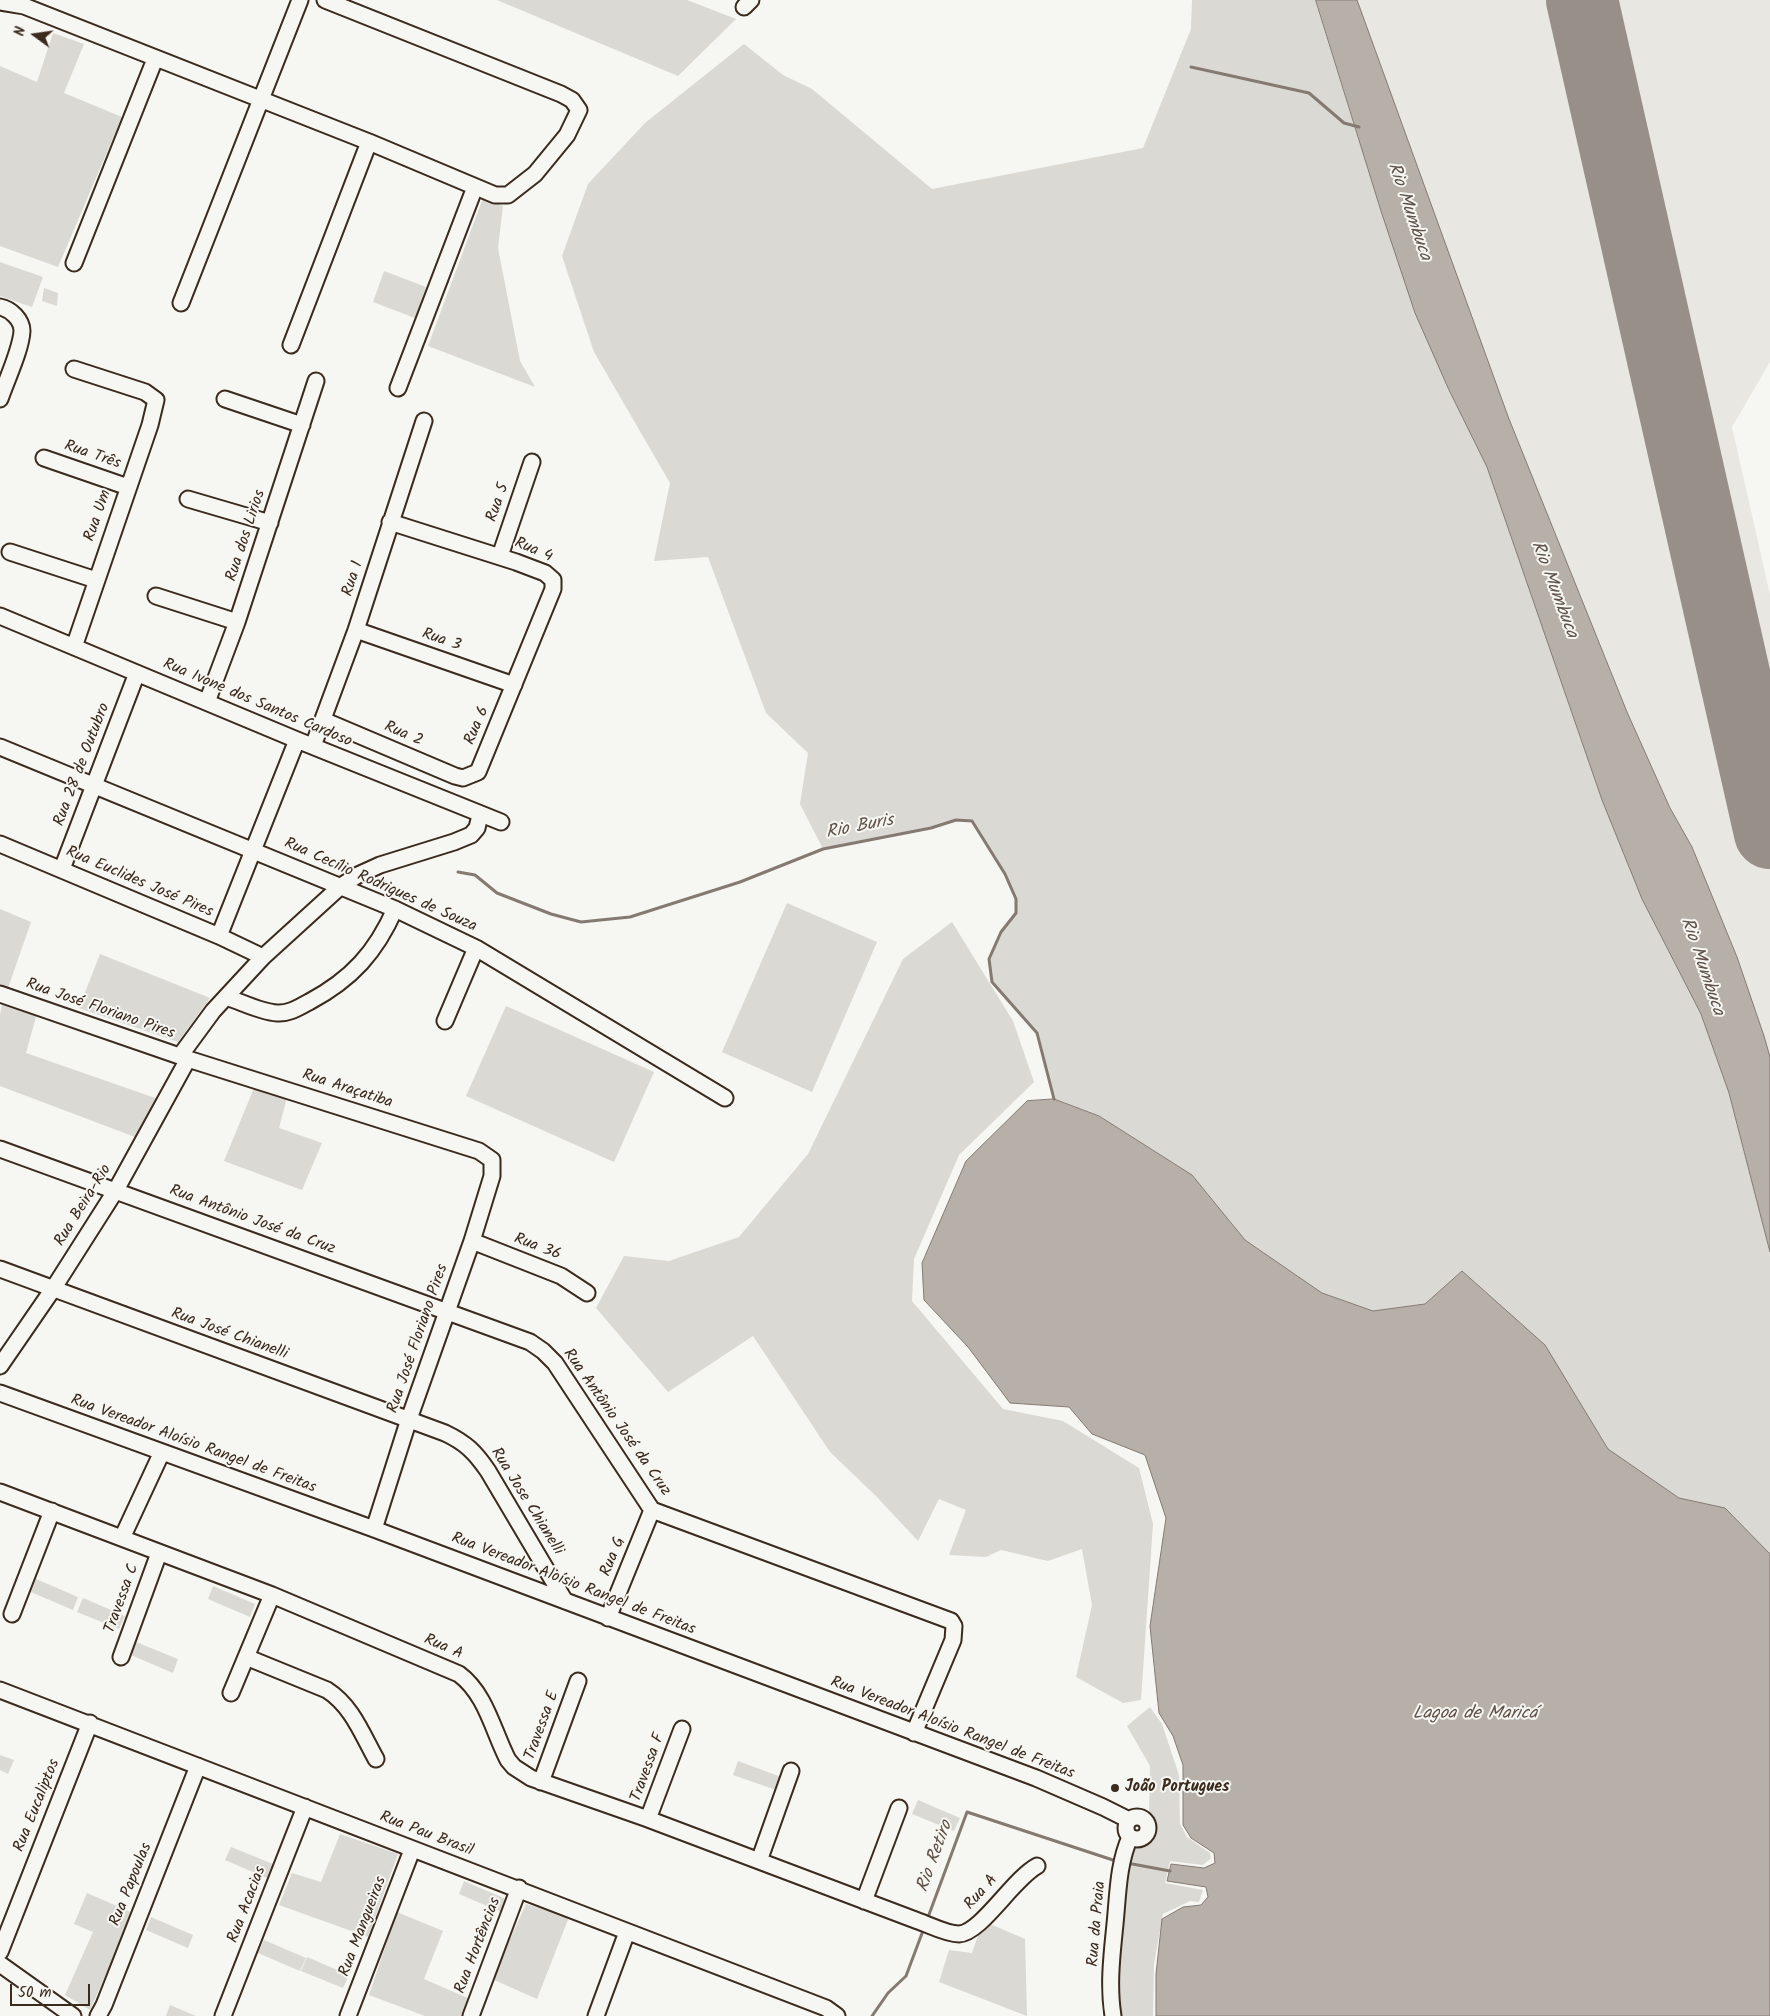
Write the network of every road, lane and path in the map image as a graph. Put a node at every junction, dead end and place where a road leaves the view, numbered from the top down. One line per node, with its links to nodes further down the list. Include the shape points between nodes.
1 (300, 0): 6 (street)
2 (325, 0): 8 (street, via 572,100 579,110 575,121 535,174 508,195 495,195)
3 (0, 2): 4 (street)
4 (20, 3): 5 (street)
5 (156, 59): 6 (street); 9 (street)
6 (262, 100): 7 (street); 10 (street)
7 (369, 142): 8 (street); 12 (street)
8 (475, 187): 15 (street)
9 (74, 263)
10 (181, 303)
11 (0, 307): 16 (street, via 13,313 22,330)
12 (291, 345)
13 (74, 369): 22 (street, Rua Um, via 126,385 154,398 156,405)
14 (316, 381): 19 (street, Rua dos Lirios)
15 (398, 388)
16 (0, 399)
17 (225, 399): 19 (street)
18 (424, 421): 24 (street, Rua 1)
19 (302, 424): 25 (street, Rua dos Lirios)
20 (44, 458): 22 (street, Rua Três)
21 (532, 462): 27 (street, Rua 5)
22 (128, 487): 28 (street, Rua Um)
23 (188, 499): 25 (street)
24 (390, 522): 27 (street, Rua 4); 32 (street, Rua 1)
25 (270, 524): 31 (street, Rua dos Lirios)
26 (10, 552): 28 (street)
27 (500, 556): 35 (street, Rua 4, via 545,573 554,585)
28 (96, 580): 33 (street, Rua Um)
29 (156, 596): 31 (street)
30 (0, 616): 33 (street, Rua Ivone dos Santos Cardoso)
31 (237, 622): 36 (street, Rua dos Lirios)
32 (356, 630): 35 (street, Rua 3); 37 (street, Rua 1)
33 (74, 646): 34 (street, Rua Ivone dos Santos Cardoso)
34 (137, 673): 36 (street, Rua Ivone dos Santos Cardoso); 42 (street, Rua 28 de Outubro)
35 (514, 685): 41 (street, Rua 6, via 478,772)
36 (207, 702): 38 (street, Rua Ivone dos Santos Cardoso)
37 (323, 720): 39 (street, Rua 1); 41 (street, Rua 2, via 455,776)
38 (298, 740): 39 (street, Rua Ivone dos Santos Cardoso); 46 (street)
39 (313, 746): 43 (street, Rua Ivone dos Santos Cardoso)
40 (0, 747): 42 (street, Rua Cecílio Rodrigues de Souza)
41 (471, 776)
42 (94, 787): 46 (street, Rua Cecílio Rodrigues de Souza); 47 (street, Rua 28 de Outubro)
43 (480, 815): 44 (street, Rua Ivone dos Santos Cardoso); 48 (street, Rua Beira-Rio, via 477,828 471,835 380,865)
44 (502, 822)
45 (0, 844): 47 (street, Rua Euclides José Pires)
46 (254, 851): 48 (street, Rua Cecílio Rodrigues de Souza); 50 (street)
47 (62, 869): 50 (street, Rua Euclides José Pires)
48 (342, 886): 49 (street, Rua Cecílio Rodrigues de Souza); 52 (street, Rua Beira-Rio)
49 (395, 908): 51 (street, Rua Cecílio Rodrigues de Souza); 54 (street, via 383,934 366,958 347,977 313,1000 294,1010 277,1013)
50 (219, 936): 52 (street, Rua Euclides José Pires)
51 (476, 948): 55 (street); 57 (street, Rua Cecílio Rodrigues de Souza)
52 (263, 958): 54 (street, Rua Beira-Rio)
53 (0, 994): 56 (street, Rua José Floriano Pires)
54 (226, 997): 56 (street, Rua Beira-Rio, via 193,1036)
55 (445, 1021)
56 (184, 1057): 59 (street, Rua Araçatiba, via 480,1151); 60 (street, Rua Beira-Rio)
57 (725, 1098)
58 (0, 1149): 60 (street, Rua Antônio José da Cruz)
59 (492, 1160): 61 (street, Rua José Floriano Pires, via 494,1168)
60 (116, 1190): 63 (street, Rua Beira-Rio); 65 (street, Rua Antônio José da Cruz)
61 (472, 1241): 64 (street, Rua 36, via 561,1276); 65 (street, Rua José Floriano Pires)
62 (0, 1270): 63 (street, Rua José Chianelli)
63 (53, 1289): 66 (street, Rua Beira-Rio); 68 (street, Rua José Chianelli)
64 (586, 1293)
65 (446, 1312): 68 (street, Rua José Floriano Pires); 72 (street, Rua Antônio José da Cruz, via 512,1334 543,1351 555,1363)
66 (0, 1366)
67 (0, 1394): 70 (street, Rua Vereador Aloísio Rangel de Freitas)
68 (409, 1420): 69 (street, Rua José Chianelli); 74 (street, Rua José Floriano Pires)
69 (445, 1433): 78 (street, Rua Jose Chianelli, via 475,1452 488,1470)
70 (162, 1452): 74 (street, Rua Vereador Aloísio Rangel de Freitas); 75 (street)
71 (0, 1492): 73 (street, Rua A)
72 (652, 1510): 80 (street, Rua G); 88 (street, Rua Antônio José da Cruz, via 951,1621 953,1640)
73 (52, 1511): 75 (street, Rua A); 79 (street)
74 (374, 1529): 78 (street, Rua Vereador Aloísio Rangel de Freitas)
75 (122, 1538): 76 (street, Rua A)
76 (159, 1553): 77 (street, Rua A); 81 (street, Travessa C)
77 (272, 1595): 82 (street); 92 (street, Rua A, via 459,1674 483,1703 508,1760 522,1773)
78 (565, 1601): 80 (street, Rua Vereador Aloísio Rangel de Freitas)
79 (12, 1614)
80 (608, 1618): 88 (street, Rua Vereador Aloísio Rangel de Freitas)
81 (121, 1657)
82 (246, 1657): 85 (street); 89 (street, via 339,1698 348,1708)
83 (578, 1681): 92 (street, Travessa E)
84 (0, 1690): 86 (street, Rua Pau Brasil)
85 (231, 1693)
86 (90, 1723): 90 (street, Rua Pau Brasil); 103 (street, Rua Eucaliptos)
87 (682, 1729): 95 (street, Travessa F)
88 (914, 1733): 96 (street, Rua Vereador Aloísio Rangel de Freitas, via 1074,1794 1129,1820 1126,1828)
89 (376, 1759)
90 (198, 1766): 93 (street, Rua Pau Brasil); 107 (street, Rua Papoulas)
91 (791, 1770): 98 (street)
92 (541, 1782): 95 (street, Rua A)
93 (305, 1807): 97 (street, Rua Pau Brasil); 108 (street, Rua Acacias)
94 (899, 1808): 101 (street)
95 (648, 1819): 98 (street, Rua A)
96 (1130, 1837): 113 (street, Rua da Praia, via 1120,1869 1110,1978)
97 (412, 1850): 100 (street, Rua Pau Brasil); 109 (street, Rua Mangueiras)
98 (759, 1861): 101 (street, Rua A)
99 (1037, 1866): 101 (street, Rua A, via 1021,1876 972,1930 965,1933 955,1933)
100 (519, 1888): 102 (street, Rua Pau Brasil); 110 (street, Rua Hortências)
101 (864, 1901)
102 (627, 1932): 111 (street); 112 (street, Rua Pau Brasil, via 826,2008)
103 (4, 1933): 104 (street, Rua Eucaliptos)
104 (0, 1952)
105 (0, 1964): 106 (street)
106 (73, 2016)
107 (98, 2016)
108 (223, 2016)
109 (348, 2016)
110 (471, 2016)
111 (596, 2016)
112 (837, 2016)
113 (1113, 2016)

